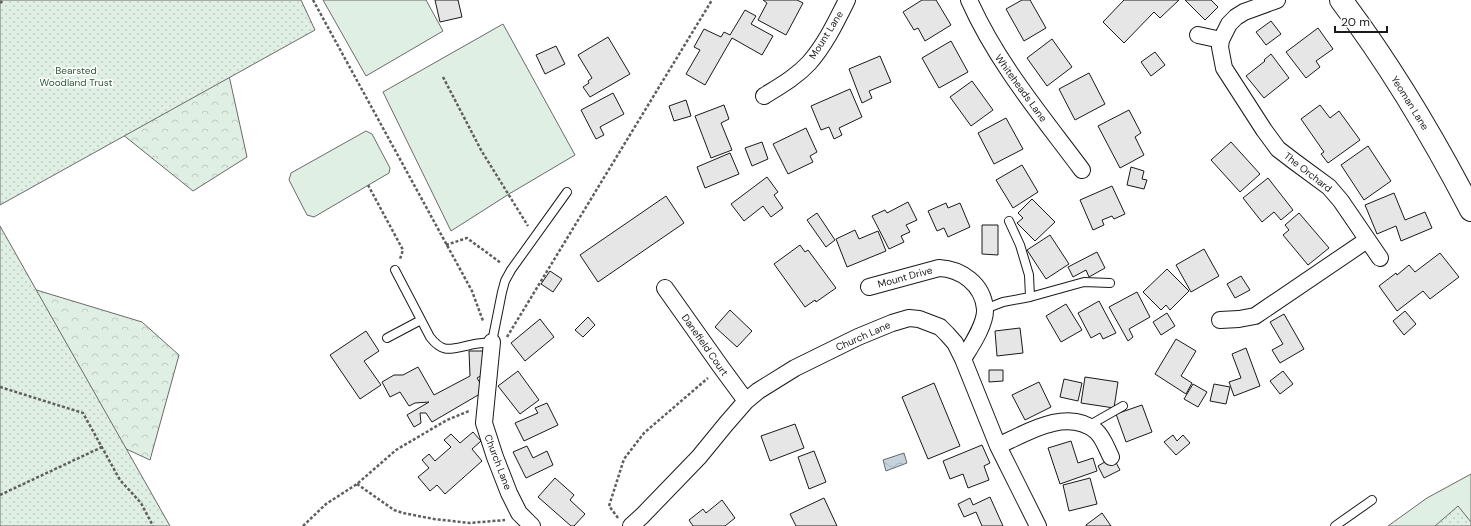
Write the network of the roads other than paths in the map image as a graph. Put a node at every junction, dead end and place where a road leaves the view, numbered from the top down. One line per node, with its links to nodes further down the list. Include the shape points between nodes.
1 (847, 0): 7 (street, Mount Lane, via 809,63)
2 (969, 0): 8 (street, Whiteheads Lane, via 978,22 1010,74)
3 (1277, 0): 6 (street, via 1236,17 1229,24)
4 (1341, 0): 10 (street, Yeoman Lane, via 1379,53 1428,131)
5 (1198, 34): 6 (street)
6 (1221, 40): 12 (street, The Orchard, via 1220,52 1224,68 1264,130 1278,149 1329,187)
7 (764, 96)
8 (1082, 170)
9 (567, 192): 23 (lane, via 505,281)
10 (1471, 210)
11 (1009, 221): 18 (lane, via 1029,275)
12 (1367, 240): 13 (street, The Orchard); 21 (street, via 1255,316)
13 (1380, 258)
14 (395, 270): 20 (lane)
15 (1110, 283): 18 (lane, via 1084,282)
16 (869, 287): 19 (street, Mount Drive, via 939,268 948,269 972,281 982,297)
17 (665, 288): 25 (street, Danefield Court)
18 (1030, 297): 19 (lane, via 1002,302)
19 (985, 309): 24 (street, via 975,339)
20 (421, 320): 22 (lane); 23 (lane, via 437,345 445,349 454,350)
21 (1220, 320)
22 (387, 338)
23 (492, 342): 32 (street, Church Lane, via 484,423 509,493 519,513)
24 (963, 359): 25 (street, Church Lane, via 955,343 940,327 909,318 858,337 795,368); 28 (street, Church Lane)
25 (746, 401): 31 (street, Church Lane, via 699,456)
26 (1123, 406): 27 (lane)
27 (1088, 426): 28 (street, via 1069,420 1059,420); 29 (street, via 1096,431)
28 (998, 446): 33 (street, Church Lane)
29 (1111, 457)
30 (1372, 500): 34 (lane)
31 (626, 524)
32 (532, 526)
33 (1038, 526)
34 (1335, 526)

